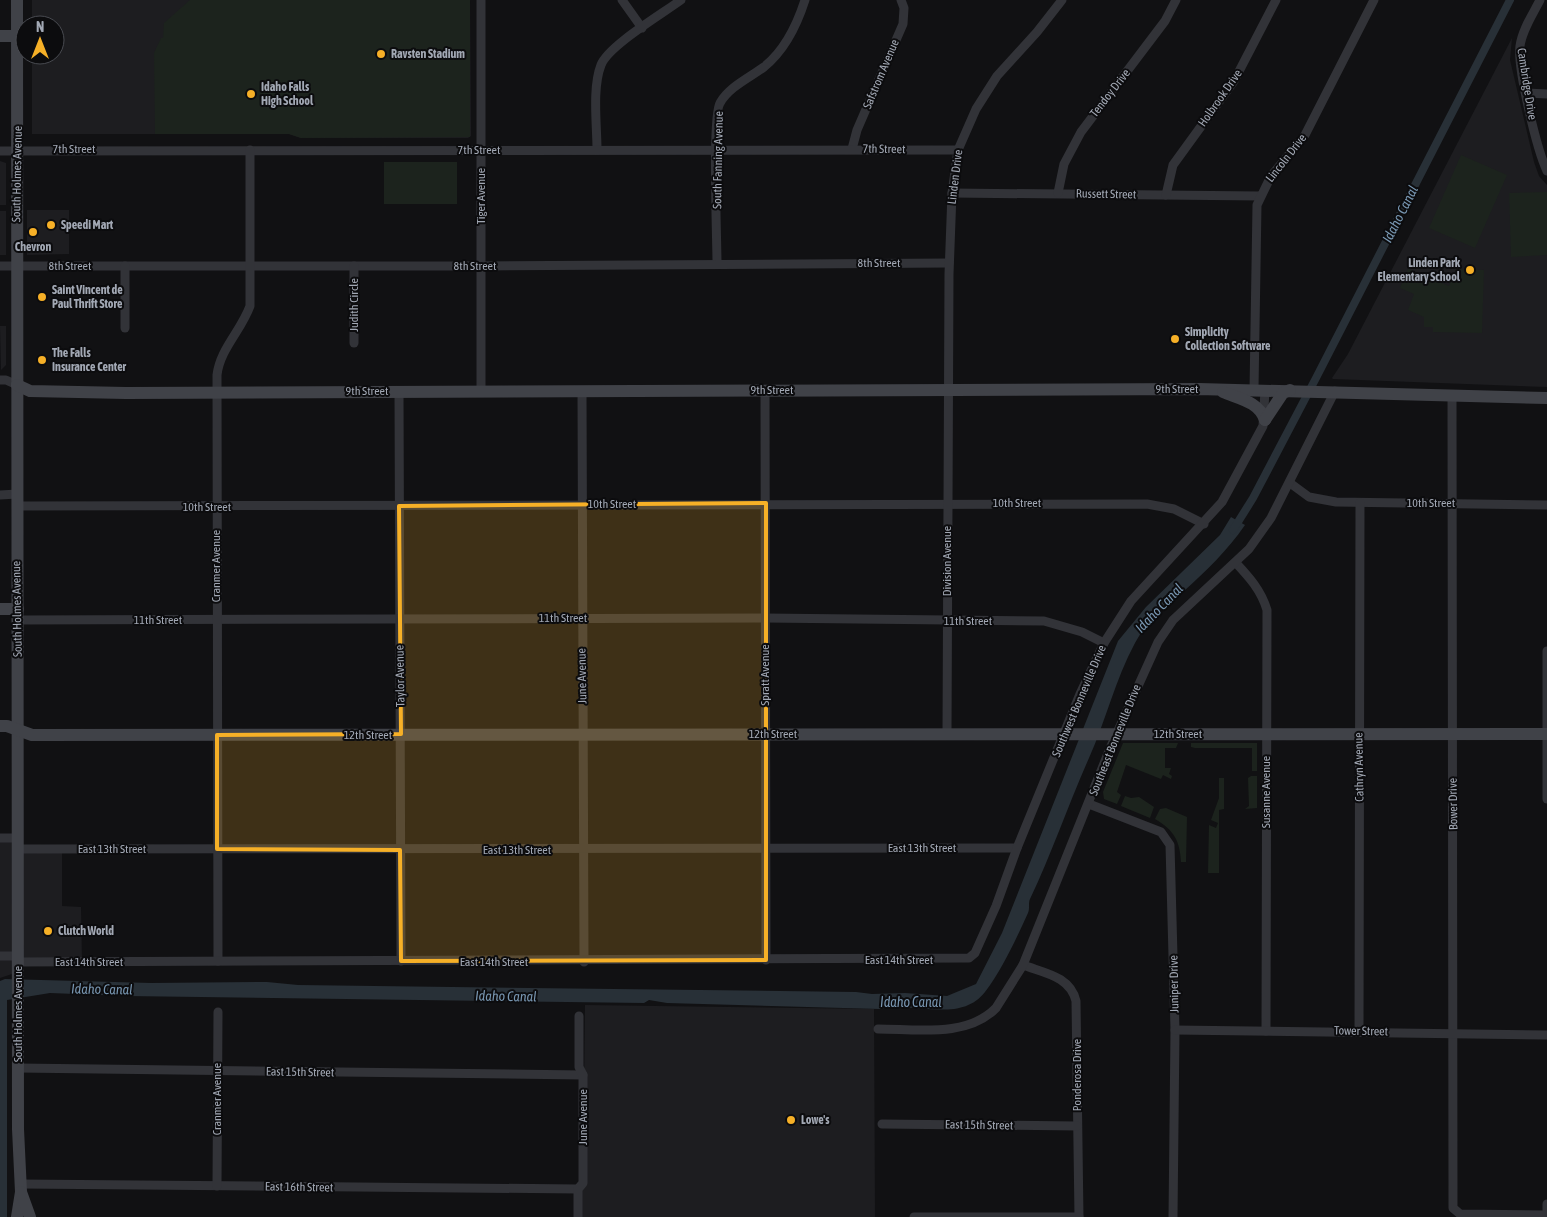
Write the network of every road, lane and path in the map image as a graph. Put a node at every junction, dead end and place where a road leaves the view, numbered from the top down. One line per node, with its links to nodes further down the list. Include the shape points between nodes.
1 (17, 0): 12 (street, South Holmes Avenue)
2 (481, 0): 24 (street, Tiger Avenue)
3 (622, 0): 13 (street)
4 (681, 0): 13 (street)
5 (805, 0): 20 (street, South Fanning Avenue, via 796,25 780,50 768,64 735,87 720,103)
6 (901, 0): 21 (street, Safstrom Avenue, via 903,24 857,130)
7 (1062, 0): 26 (street, Linden Drive, via 997,76 976,109)
8 (1176, 0): 29 (street, Tendoy Drive, via 1165,20 1081,132 1064,164)
9 (1276, 0): 30 (street, Holbrook Drive, via 1234,81 1172,164)
10 (1374, 0): 31 (street, Lincoln Drive, via 1305,135 1271,176)
11 (1540, 0): 17 (street, Cambridge Drive, via 1520,45)
12 (17, 15)
13 (642, 28): 25 (street, via 612,50 601,64 597,82)
14 (0, 36): 15 (street)
15 (15, 36)
16 (17, 65): 19 (street, South Holmes Avenue)
17 (1526, 93): 18 (street); 27 (street, Cambridge Drive)
18 (1547, 94)
19 (17, 149): 22 (street, 7th Street); 23 (street, 7th Street); 35 (street, South Holmes Avenue)
20 (717, 149): 21 (street, 7th Street); 25 (street, 7th Street); 33 (street, South Fanning Avenue)
21 (852, 149): 26 (street, 7th Street)
22 (0, 150)
23 (250, 150): 24 (street, 7th Street); 37 (street, Cranmer Avenue)
24 (481, 150): 25 (street, 7th Street); 39 (street, Tiger Avenue)
25 (597, 150)
26 (958, 150): 28 (street, Linden Drive)
27 (1547, 171)
28 (952, 193): 29 (street, Russett Street); 32 (street, Linden Drive)
29 (1058, 193): 30 (street, Russett Street)
30 (1166, 195): 31 (street, Russett Street)
31 (1260, 196): 47 (street, Lincoln Drive, via 1256,229)
32 (949, 263): 33 (street, 8th Street); 44 (street, Linden Drive)
33 (717, 264): 39 (street, 8th Street)
34 (0, 266): 35 (street, 8th Street)
35 (16, 266): 36 (street, 8th Street); 43 (street, South Holmes Avenue)
36 (125, 266): 37 (street, 8th Street); 40 (street)
37 (250, 266): 38 (street, 8th Street); 49 (street, Cranmer Avenue, via 250,306 242,326 223,352 218,365)
38 (354, 266): 39 (street, 8th Street); 41 (street, Judith Circle)
39 (480, 266): 50 (street, Tiger Avenue)
40 (125, 328)
41 (354, 343)
42 (0, 380): 43 (street, 9th Street)
43 (17, 385): 49 (street, 9th Street, via 30,391); 59 (street, South Holmes Avenue)
44 (947, 389): 45 (street, 9th Street); 46 (street, 9th Street); 64 (street, Division Avenue)
45 (765, 390): 51 (street, 9th Street); 60 (street, Spratt Avenue)
46 (1216, 390): 47 (street, 9th Street); 56 (street, via 1257,406)
47 (1260, 390): 48 (street, 9th Street); 56 (street, Southwest Bonneville Drive)
48 (1290, 390): 52 (street, 9th Street); 56 (street, via 1283,392)
49 (217, 391): 53 (street, 9th Street); 67 (street, Cranmer Avenue)
50 (481, 391): 51 (street, 9th Street); 53 (street, 9th Street)
51 (582, 391): 63 (street, June Avenue)
52 (1335, 391): 54 (street, 9th Street); 57 (street, Southeast Bonneville Drive)
53 (400, 392): 66 (street, Taylor Avenue)
54 (1452, 395): 55 (street, 9th Street); 62 (street, Bower Drive)
55 (1547, 398)
56 (1265, 420): 68 (street, Southwest Bonneville Drive, via 1222,502)
57 (1290, 483): 61 (street, 10th Street, via 1309,497); 69 (street, Southeast Bonneville Drive, via 1271,518)
58 (0, 495): 59 (street, 10th Street)
59 (17, 500): 67 (street, 10th Street); 71 (street, South Holmes Avenue)
60 (766, 503): 63 (street, 10th Street); 64 (street, 10th Street); 74 (street, Spratt Avenue)
61 (1360, 503): 62 (street, 10th Street); 88 (street, Cathryn Avenue)
62 (1454, 503): 65 (street, 10th Street); 89 (street, Bower Drive)
63 (583, 504): 66 (street, 10th Street); 73 (street, June Avenue)
64 (946, 504): 68 (street, 10th Street, via 1147,504 1174,509); 76 (street, Division Avenue)
65 (1547, 505)
66 (399, 506): 67 (street, 10th Street); 72 (street, Taylor Avenue)
67 (216, 507): 75 (street, Cranmer Avenue)
68 (1204, 524): 77 (street, Southwest Bonneville Drive, via 1131,601)
69 (1236, 563): 86 (street, Southeast Bonneville Drive, via 1202,591 1164,631); 87 (street, Susanne Avenue, via 1255,584 1267,610)
70 (0, 609): 71 (street, 11th Street)
71 (18, 615): 75 (street, 11th Street); 80 (street, South Holmes Avenue)
72 (399, 618): 73 (street, 11th Street); 75 (street, 11th Street); 83 (street, Taylor Avenue)
73 (582, 618): 74 (street, 11th Street); 84 (street, June Avenue)
74 (765, 618): 76 (street, 11th Street); 85 (street, Spratt Avenue)
75 (217, 619): 91 (street, Cranmer Avenue)
76 (947, 621): 77 (street, 11th Street, via 1044,621 1082,632); 81 (street, Division Avenue)
77 (1104, 643): 82 (street, Southwest Bonneville Drive)
78 (1547, 651): 90 (street)
79 (0, 726): 80 (street, 12th Street)
80 (18, 731): 91 (street, 12th Street, via 32,735); 95 (street, South Holmes Avenue)
81 (947, 733): 82 (street, 12th Street); 85 (street, 12th Street)
82 (1071, 733): 86 (street, 12th Street); 97 (street, Southwest Bonneville Drive)
83 (401, 734): 84 (street, 12th Street); 91 (street, 12th Street); 99 (street, Taylor Avenue)
84 (583, 734): 85 (street, 12th Street); 100 (street, June Avenue)
85 (765, 734): 96 (street, Spratt Avenue)
86 (1117, 734): 87 (street, 12th Street); 93 (street, Southeast Bonneville Drive)
87 (1266, 734): 88 (street, 12th Street); 113 (street, Susanne Avenue)
88 (1358, 734): 89 (street, 12th Street); 114 (street, Cathryn Avenue)
89 (1451, 734): 90 (street, 12th Street); 115 (street, Bower Drive, via 1455,873)
90 (1547, 734): 92 (street)
91 (217, 735): 98 (street, Cranmer Avenue)
92 (1547, 799)
93 (1088, 804): 108 (street, Southeast Bonneville Drive); 112 (street, Juniper Drive, via 1161,832 1170,845)
94 (0, 838): 95 (street, East 13th Street)
95 (17, 844): 98 (street, East 13th Street); 103 (street, South Holmes Avenue)
96 (766, 848): 97 (street, East 13th Street); 100 (street, East 13th Street); 104 (street, Spratt Avenue)
97 (1017, 848): 102 (street, Southwest Bonneville Drive, via 996,906)
98 (217, 849): 99 (street, East 13th Street); 105 (street, Cranmer Avenue)
99 (400, 850): 100 (street, East 13th Street); 106 (street, Taylor Avenue)
100 (582, 850): 107 (street, June Avenue)
101 (0, 956): 103 (street, East 14th Street)
102 (970, 958): 104 (street, East 14th Street)
103 (18, 959): 105 (street, East 14th Street); 117 (street, South Holmes Avenue)
104 (766, 960): 107 (street, East 14th Street)
105 (218, 962): 106 (street, East 14th Street)
106 (401, 962): 107 (street, East 14th Street)
107 (584, 962)
108 (1023, 965): 111 (street, Southeast Bonneville Drive, via 996,1008 978,1020 948,1029); 121 (street, Ponderosa Drive, via 1062,979 1074,990 1078,1055)
109 (218, 1012): 118 (street, Cranmer Avenue)
110 (579, 1016): 119 (street, June Avenue, via 579,1067)
111 (878, 1029)
112 (1175, 1030): 113 (street, Tower Street); 132 (street, Juniper Drive)
113 (1266, 1031): 114 (street, Tower Street)
114 (1359, 1031): 115 (street, Tower Street)
115 (1453, 1033): 116 (street, Tower Street); 126 (street, Bower Drive, via 1453,1208 1456,1213)
116 (1547, 1036)
117 (18, 1068): 118 (street, East 15th Street); 123 (street, South Holmes Avenue)
118 (217, 1070): 119 (street, East 15th Street); 122 (street, Cranmer Avenue)
119 (583, 1075): 124 (street, June Avenue, via 583,1183)
120 (882, 1124): 121 (street, East 15th Street)
121 (1077, 1126): 131 (street, Ponderosa Drive)
122 (217, 1186): 123 (street, East 16th Street); 124 (street, East 16th Street)
123 (21, 1188): 127 (street, South Holmes Avenue); 128 (street)
124 (578, 1189): 129 (street, June Avenue)
125 (1547, 1204): 126 (street)
126 (1547, 1215)
127 (17, 1217)
128 (30, 1217)
129 (578, 1217)
130 (914, 1217): 131 (street)
131 (1079, 1217)
132 (1173, 1217)

